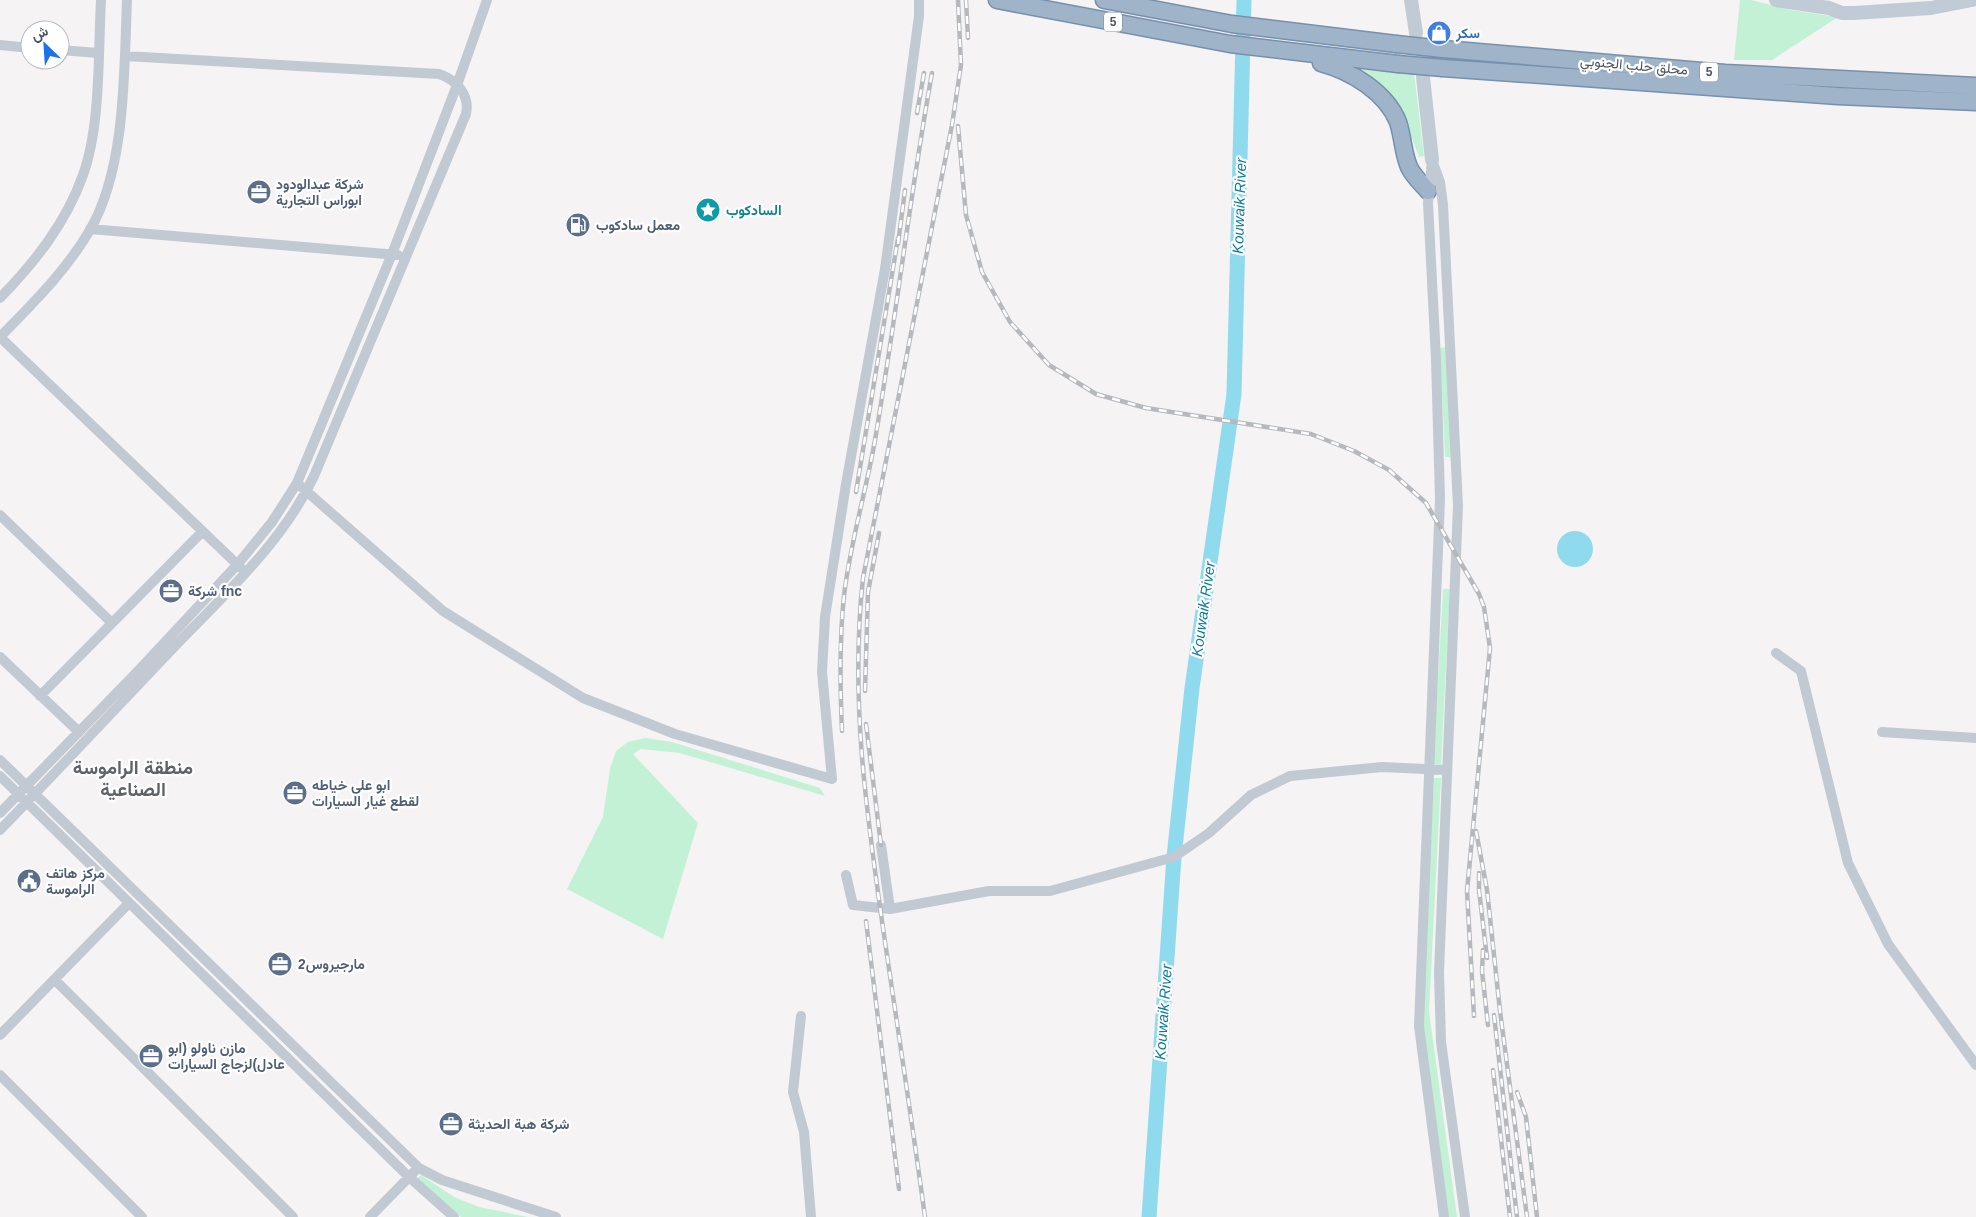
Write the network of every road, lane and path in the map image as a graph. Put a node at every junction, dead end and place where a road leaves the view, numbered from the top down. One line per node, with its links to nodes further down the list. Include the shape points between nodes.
1 (101, 0): 16 (street)
2 (127, 0): 17 (street)
3 (487, 0): 19 (street)
4 (919, 0): 32 (street, via 885,269 825,617 822,672 832,779 675,734 583,698 443,611)
5 (997, 0): 14 (highway, 5)
6 (1104, 0): 20 (highway, محلق حلب الجنوبي / 5, bridge, via 1232,24 1396,44 1735,74)
7 (1411, 0): 11 (main road)
8 (1776, 0): 10 (main road)
9 (1972, 0): 10 (main road, via 1931,8 1864,13 1842,13)
10 (1828, 4)
11 (1416, 33)
12 (0, 45): 13 (street)
13 (20, 47)
14 (1266, 48): 21 (highway, محلق حلب الجنوبي / 5, bridge, via 1443,68 1838,96); 23 (highway, via 1340,68 1385,101 1397,120 1409,166)
15 (70, 51): 16 (street)
16 (98, 53): 27 (street, via 94,122 83,174 63,220 27,270)
17 (124, 56): 19 (street, via 429,72 446,76); 24 (street, via 120,125 110,180)
18 (1423, 76): 22 (main road)
19 (457, 85): 25 (street); 26 (street, via 467,99 466,114)
20 (1976, 86)
21 (1976, 102)
22 (1432, 160): 23 (street); 46 (street, via 1444,205 1458,506)
23 (1428, 191): 45 (street, via 1440,499)
24 (90, 229): 25 (street); 28 (street, via 51,285)
25 (392, 254): 26 (street); 29 (street)
26 (405, 256): 30 (street)
27 (0, 298)
28 (0, 337): 34 (street)
29 (349, 357): 30 (street); 31 (street)
30 (360, 362): 32 (street)
31 (297, 483): 32 (street); 35 (street, via 272,522)
32 (307, 491): 36 (street, via 276,538)
33 (0, 515): 37 (street)
34 (202, 532): 35 (street); 37 (street)
35 (237, 565): 36 (street); 41 (street)
36 (245, 573): 49 (street)
37 (112, 623): 40 (street)
38 (1776, 653): 61 (street, via 1801,670 1848,863 1888,944)
39 (0, 657): 40 (street)
40 (40, 696): 41 (street)
41 (79, 732): 48 (street)
42 (1882, 732): 43 (street)
43 (1976, 738)
44 (0, 760): 48 (street)
45 (1429, 770): 46 (street); 57 (street, via 1382,767 1290,776 1251,795 1209,833 1174,857 1050,890 989,891); 71 (street, via 1419,1026)
46 (1447, 770): 72 (street, via 1439,972 1441,1042)
47 (0, 776): 50 (street)
48 (27, 785): 49 (street); 50 (street)
49 (35, 793): 51 (street); 63 (street)
50 (18, 794): 51 (street); 52 (street)
51 (27, 802): 53 (street); 56 (street)
52 (0, 813)
53 (0, 830)
54 (882, 845): 57 (street)
55 (846, 875): 57 (street, via 853,905)
56 (129, 903): 58 (street); 64 (street)
57 (890, 909)
58 (55, 980): 60 (street); 67 (street)
59 (800, 1016): 70 (street, via 793,1092 804,1132)
60 (0, 1035)
61 (1976, 1065)
62 (0, 1074): 66 (street)
63 (419, 1168): 64 (street); 69 (street, via 442,1180)
64 (410, 1177): 65 (street); 68 (street)
65 (451, 1216)
66 (142, 1217)
67 (292, 1217)
68 (370, 1217)
69 (556, 1217)
70 (811, 1217)
71 (1444, 1217)
72 (1465, 1217)

